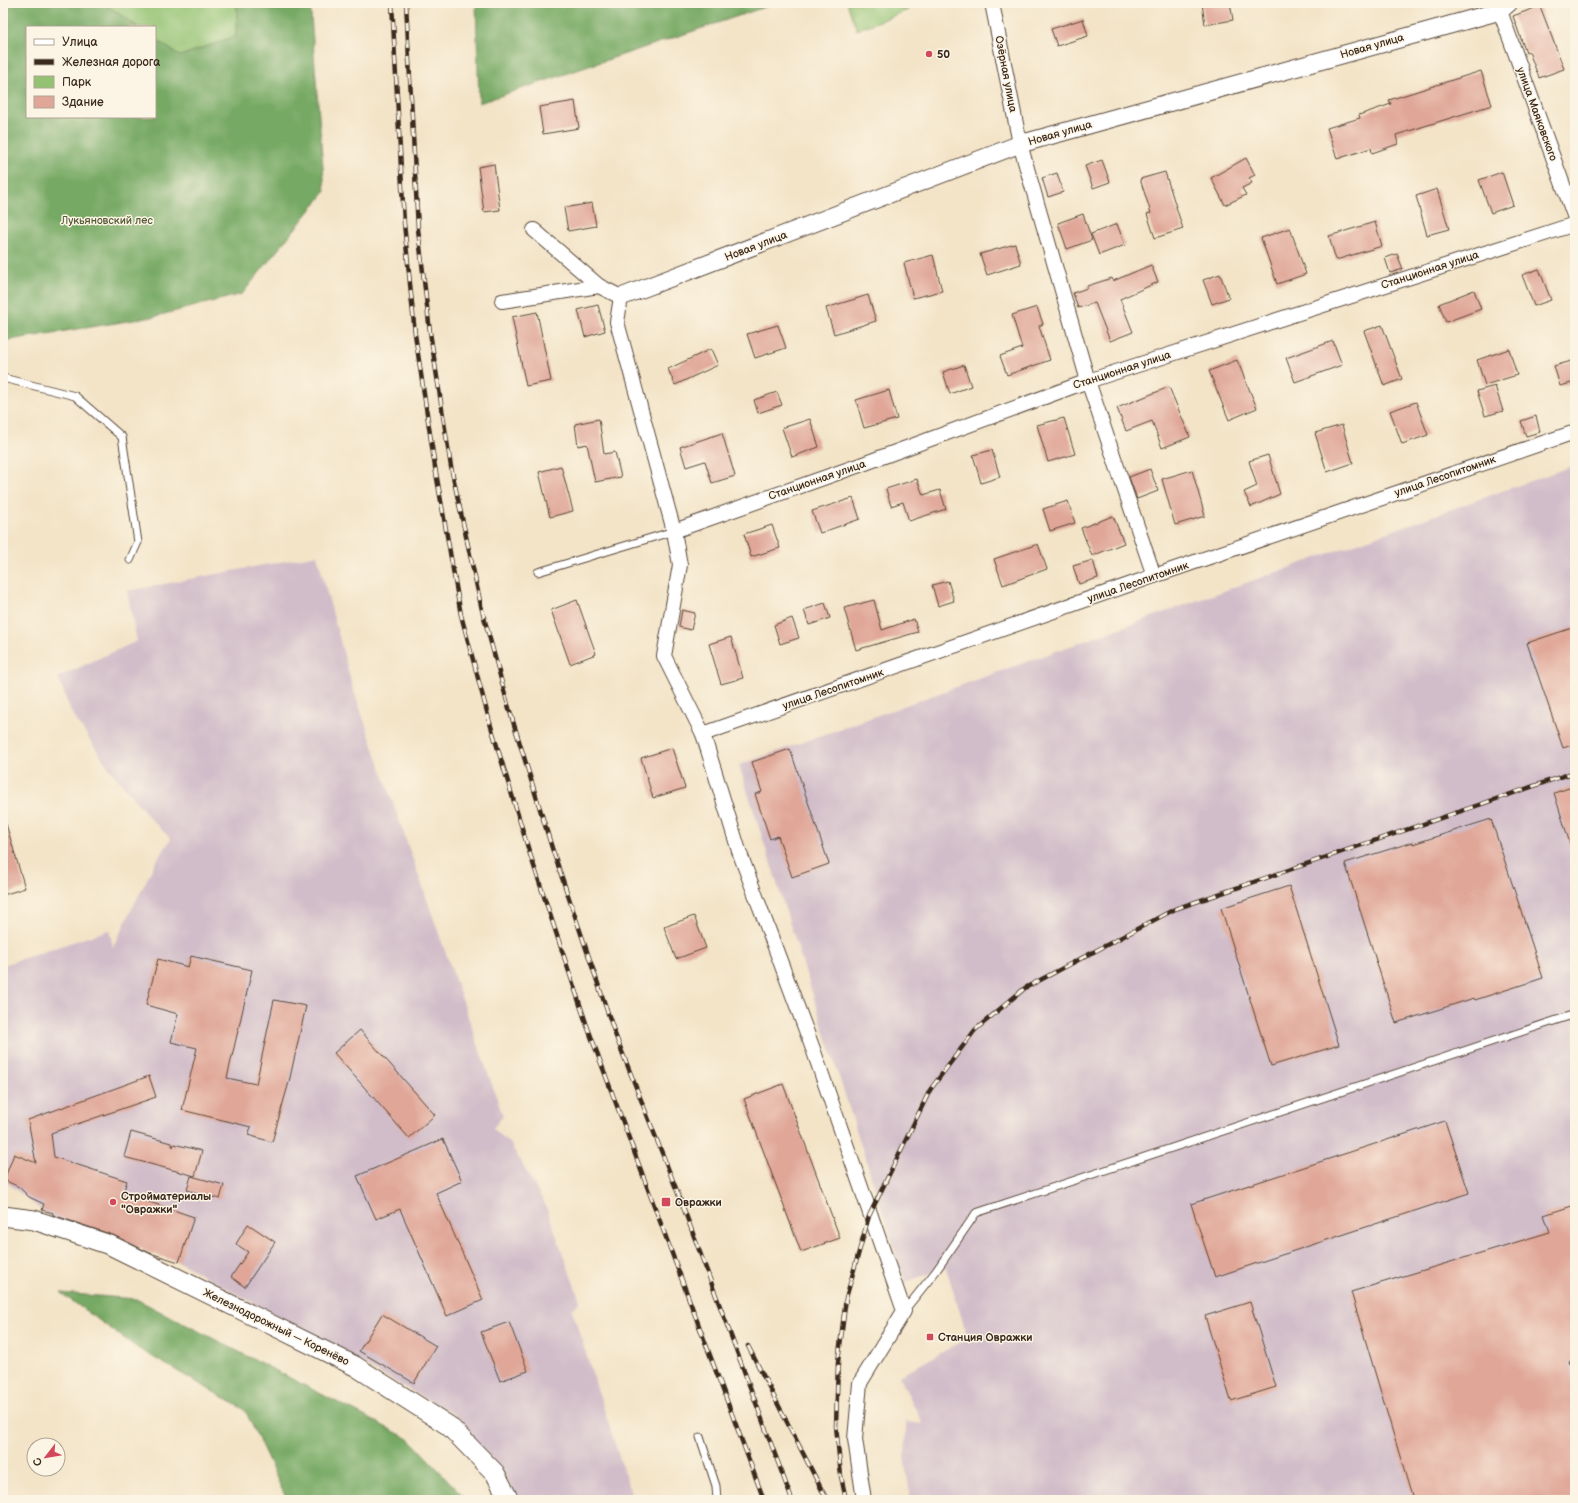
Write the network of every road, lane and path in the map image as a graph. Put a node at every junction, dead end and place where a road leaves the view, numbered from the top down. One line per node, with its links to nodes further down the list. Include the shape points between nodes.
1 (992, 3): 3 (street, Озёрная улица)
2 (1504, 7): 3 (street, Новая улица); 4 (street, улица Маяковского)
3 (1020, 144): 8 (street, Новая улица); 11 (street, Озёрная улица)
4 (1575, 218)
5 (1575, 224): 11 (street, Станционная улица)
6 (534, 230): 7 (street)
7 (599, 286): 8 (street); 9 (street)
8 (621, 297): 13 (street, via 618,322)
9 (502, 301)
10 (3, 378): 14 (lane, via 75,396 122,437 138,542)
11 (1088, 381): 13 (street, Станционная улица); 16 (street, Озёрная улица)
12 (1575, 432): 16 (street, улица Лесопитомник)
13 (674, 530): 15 (lane); 17 (street, via 680,565 664,656)
14 (130, 560)
15 (538, 572)
16 (1154, 576): 17 (street, улица Лесопитомник)
17 (703, 734): 20 (street, via 739,851 813,1049)
18 (1575, 1014): 20 (lane, via 976,1213 936,1271)
19 (4, 1214): 22 (main road, Железнодорожный — Коренёво, via 34,1220 110,1245 355,1366 449,1426 495,1473)
20 (904, 1311): 24 (street, via 860,1383 855,1438)
21 (700, 1437): 23 (lane, via 716,1486)
22 (509, 1500)
23 (717, 1500)
24 (864, 1500)

